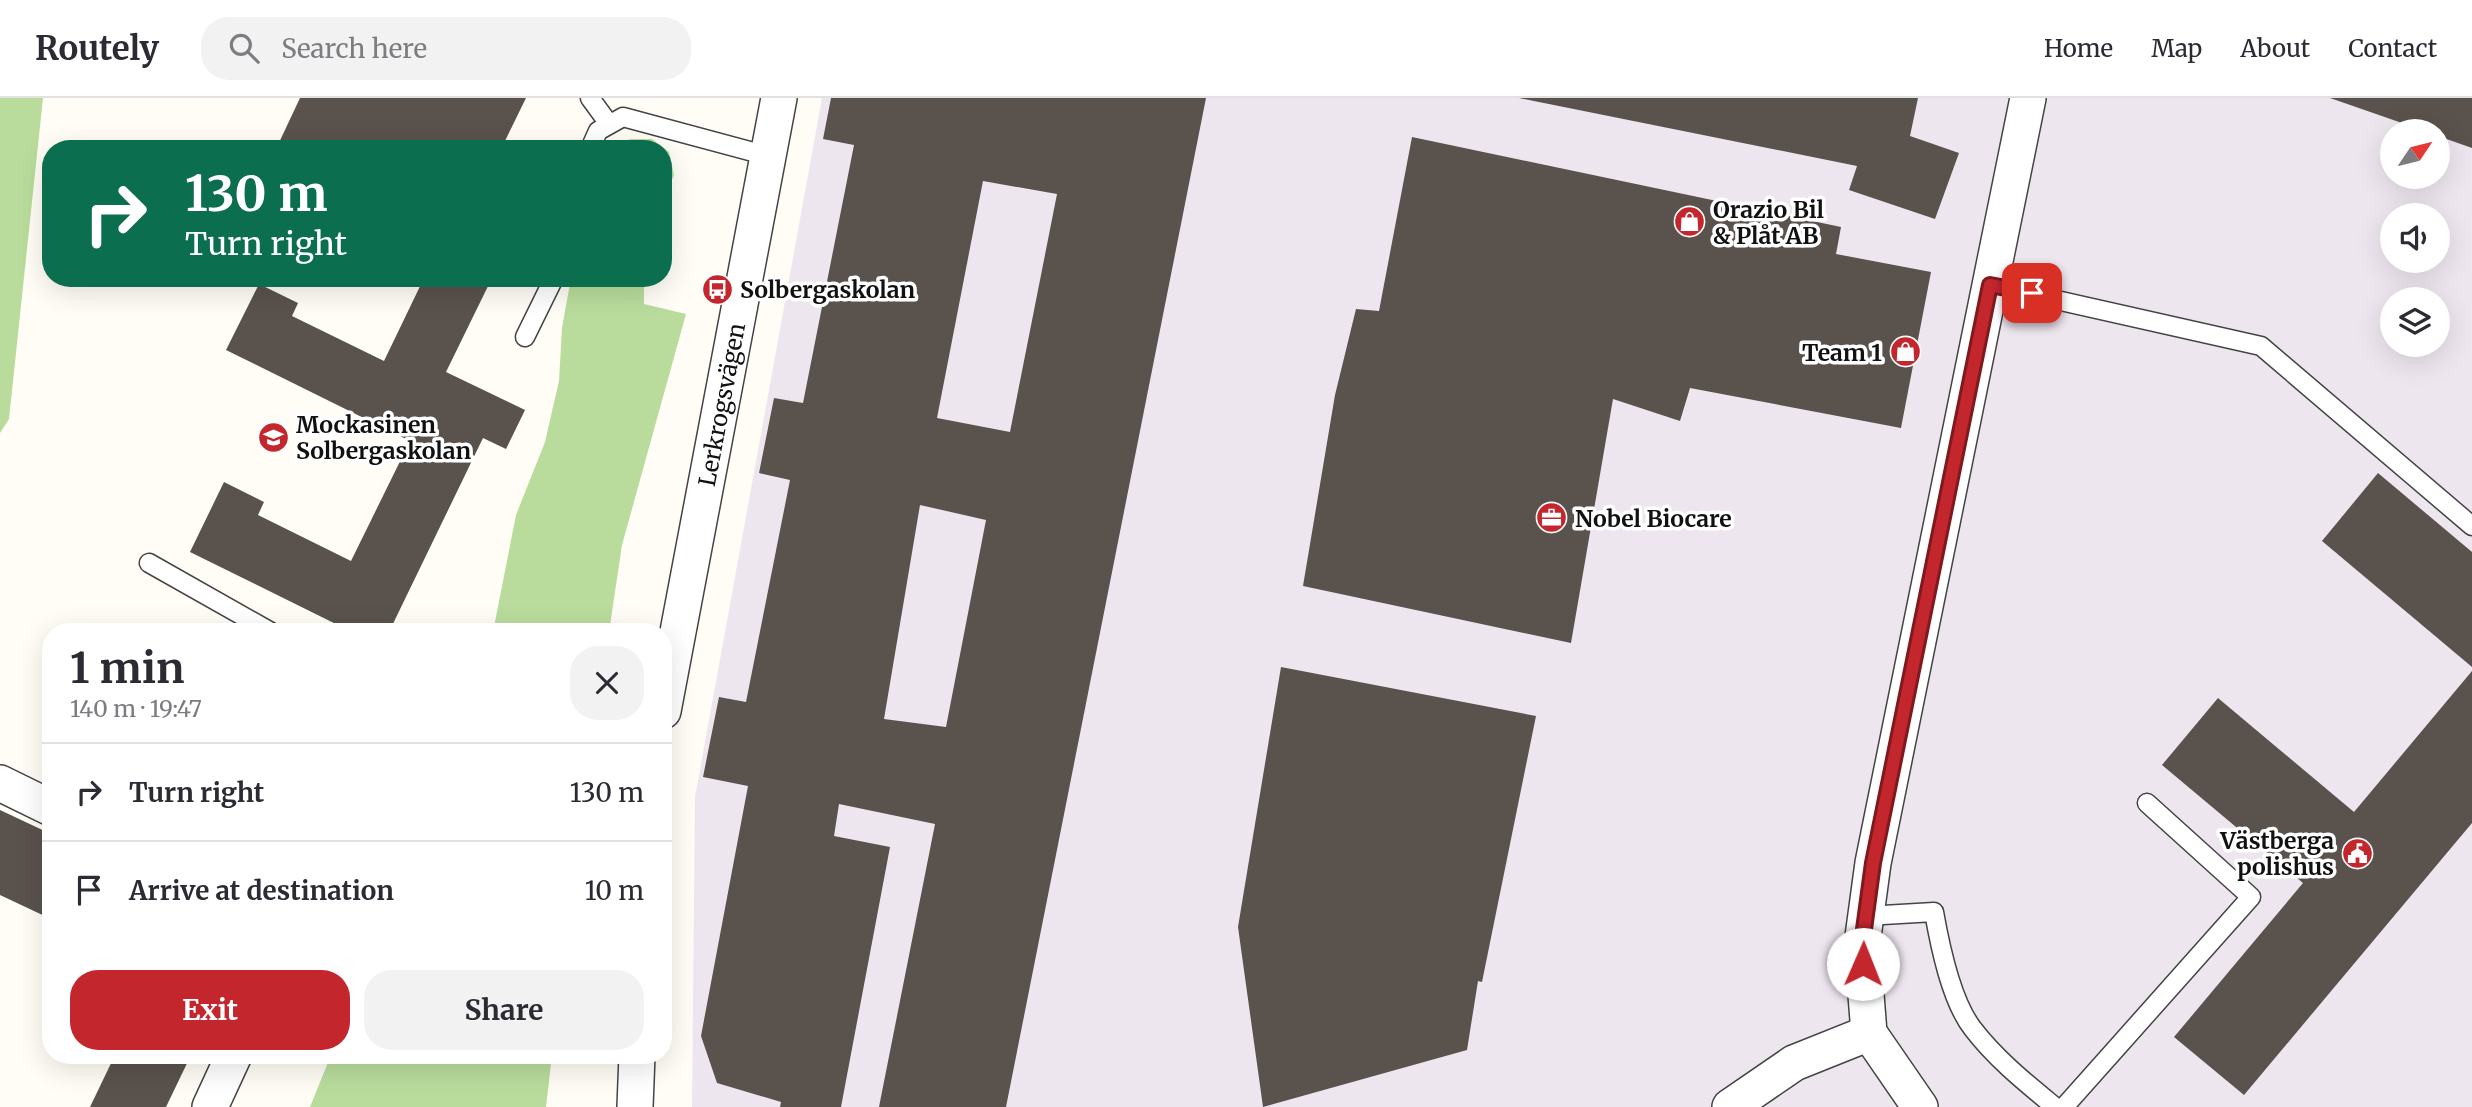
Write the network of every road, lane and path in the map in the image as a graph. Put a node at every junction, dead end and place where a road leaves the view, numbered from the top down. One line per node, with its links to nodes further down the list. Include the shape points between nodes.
1 (590, 98): 4 (lane)
2 (779, 98): 6 (street, Lerkrogsvägen)
3 (2028, 98): 7 (street)
4 (609, 124): 5 (lane); 6 (lane, via 622,117)
5 (594, 140)
6 (768, 156): 13 (street, Lerkrogsvägen)
7 (1990, 285): 10 (lane, via 2261,346); 17 (street)
8 (550, 287): 9 (lane)
9 (525, 337)
10 (2472, 526)
11 (149, 563): 12 (lane)
12 (255, 623)
13 (672, 664)
14 (0, 783): 16 (street)
15 (2147, 803): 26 (lane, via 2251,897)
16 (42, 804)
17 (1866, 916): 18 (street, via 1862,944); 25 (lane, via 1934,912 1944,964 1971,1027)
18 (1869, 1032): 23 (street, via 1794,1063); 24 (street)
19 (230, 1064): 21 (street)
20 (637, 1064): 22 (street)
21 (210, 1107)
22 (635, 1107)
23 (1730, 1107)
24 (1920, 1107)
25 (2055, 1107)
26 (2064, 1107)

